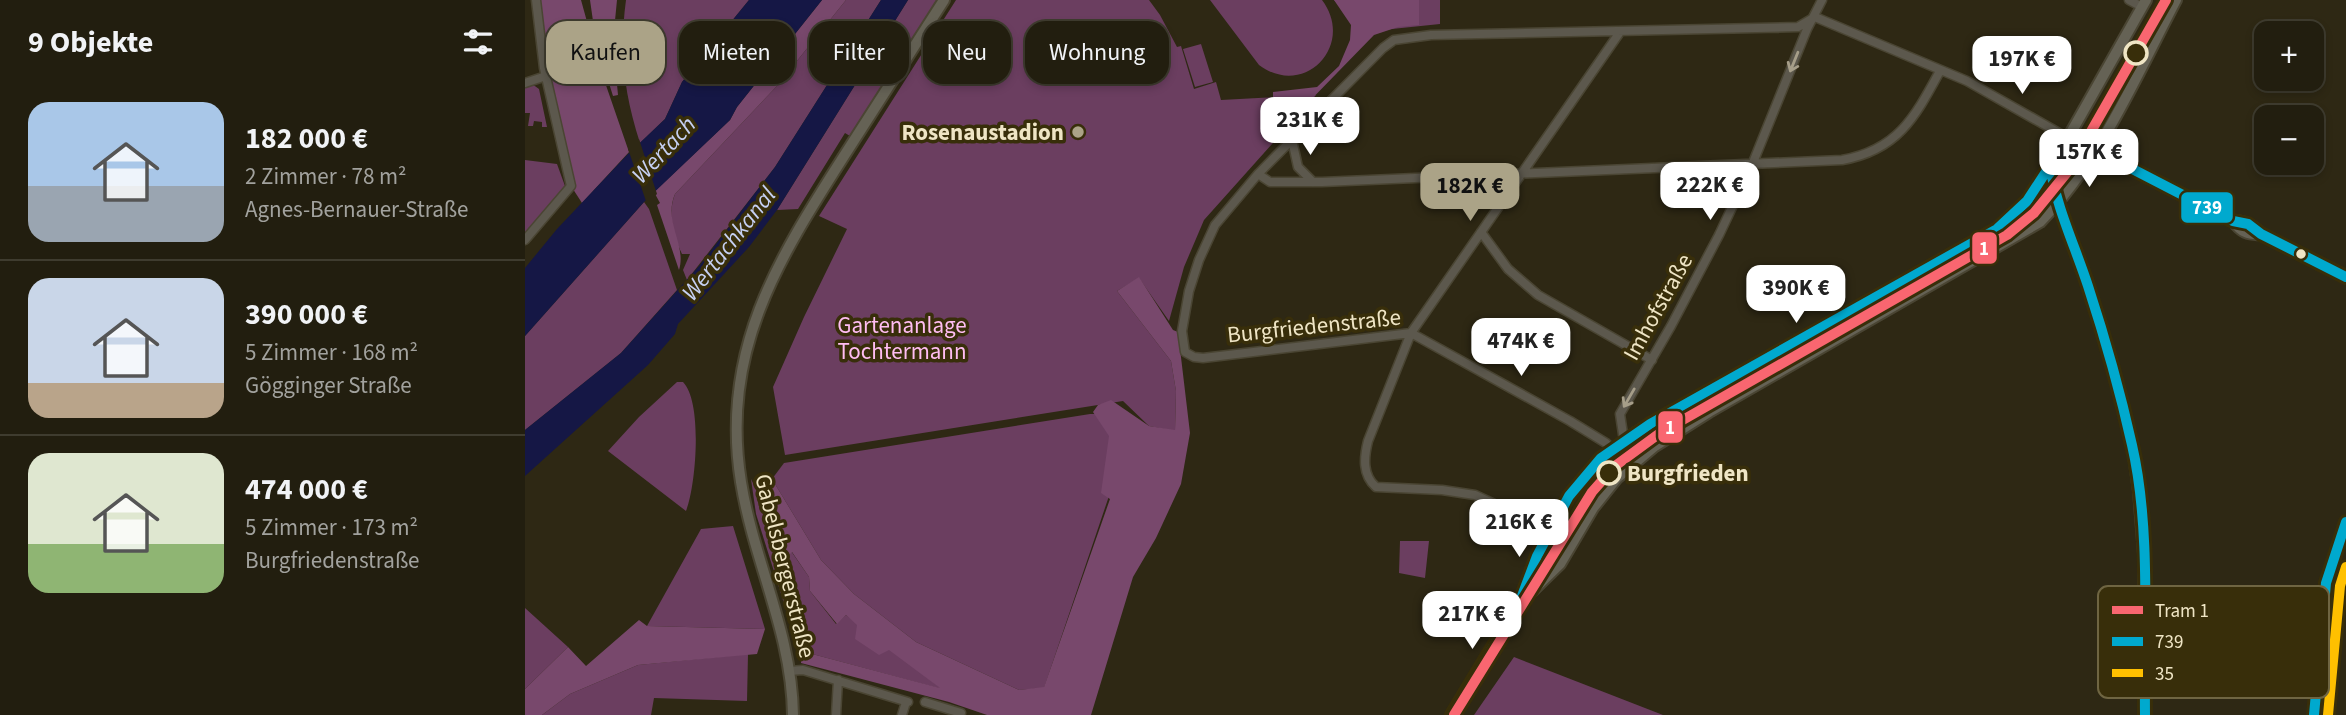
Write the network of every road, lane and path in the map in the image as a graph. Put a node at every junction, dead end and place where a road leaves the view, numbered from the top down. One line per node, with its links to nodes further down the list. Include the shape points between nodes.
1 (536, 0): 10 (street)
2 (944, 0): 35 (main road, Gabelsbergerstraße, via 797,229 777,265 745,352 739,400 741,481 778,613)
3 (1822, 0): 7 (street, Imhofstraße)
4 (2129, 0): 6 (street)
5 (2176, 0): 15 (main road)
6 (2144, 4): 13 (main road)
7 (1815, 17): 8 (street, via 1798,27); 9 (street); 16 (street, Imhofstraße, one-way to 16)
8 (1620, 32): 14 (street, via 1431,35 1394,40); 18 (street)
9 (1940, 71): 13 (street, via 1967,81); 16 (street, via 1908,126 1886,145 1856,158)
10 (546, 76): 11 (street)
11 (525, 83)
12 (548, 84): 23 (street, via 571,186)
13 (2069, 138): 15 (main road); 17 (main road)
14 (1292, 140): 19 (street); 20 (street, via 1298,167)
15 (2094, 154): 21 (main road); 24 (main road, via 2117,161 2233,221 2239,230 2261,234)
16 (1752, 165): 18 (street); 26 (street, Imhofstraße)
17 (2050, 165): 21 (main road); 27 (main road, via 2027,201 1997,229)
18 (1522, 172): 20 (street); 22 (street)
19 (1258, 174): 20 (street, via 1270,182); 25 (street, Burgfriedenstraße, via 1215,225 1196,266 1182,342 1185,352 1200,358)
20 (1314, 182)
21 (2058, 204): 31 (main road, via 2036,226 1655,446 1617,478); 32 (main road, via 2110,356 2133,447)
22 (1481, 232): 25 (street); 26 (street, via 1509,269 1538,295)
23 (525, 240)
24 (2346, 277)
25 (1411, 333): 28 (street, Burgfriedenstraße); 30 (street, via 1368,441 1365,466 1370,482 1376,487 1468,493)
26 (1652, 360): 27 (street, Imhofstraße, one-way to 27, via 1620,414)
27 (1624, 440): 28 (main road)
28 (1612, 449): 30 (main road, via 1569,496)
29 (2346, 522): 33 (street)
30 (1551, 529): 31 (street); 34 (main road)
31 (1573, 541): 34 (main road, via 1560,564)
32 (2144, 586)
33 (2326, 586)
34 (1519, 604): 42 (main road)
35 (789, 671): 36 (street, via 803,670); 38 (main road, Gabelsbergerstraße)
36 (838, 680): 39 (street); 40 (street, via 907,702)
37 (925, 702): 41 (street)
38 (793, 715)
39 (836, 715)
40 (902, 715)
41 (960, 715)
42 (1452, 715)

